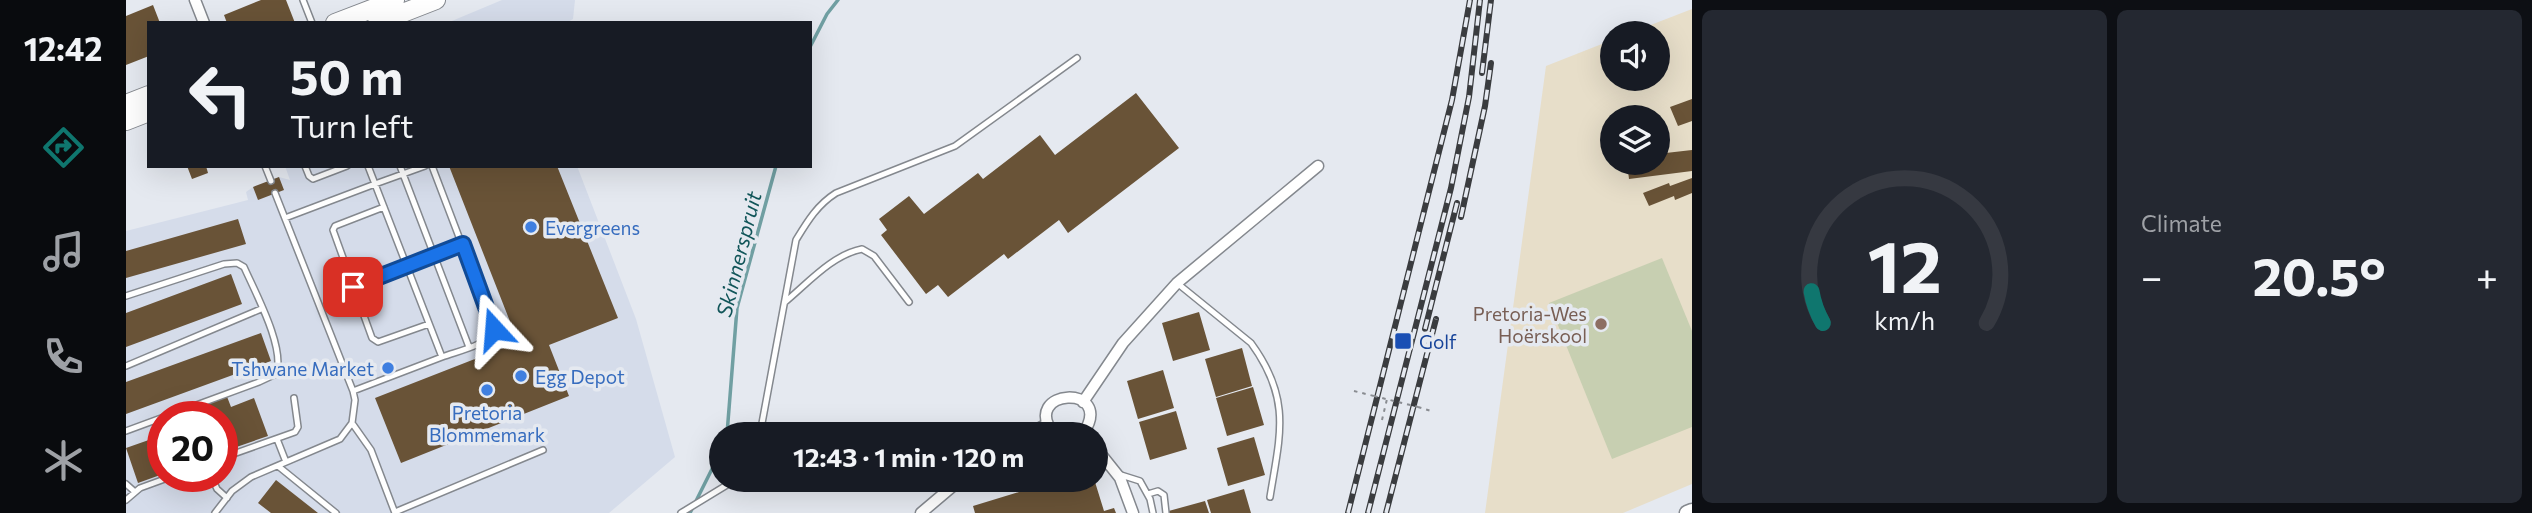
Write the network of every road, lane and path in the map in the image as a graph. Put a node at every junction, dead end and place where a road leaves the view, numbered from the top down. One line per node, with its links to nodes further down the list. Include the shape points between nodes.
1 (195, 0): 5 (street)
2 (303, 0): 6 (lane)
3 (395, 0): 7 (main road)
4 (436, 0): 8 (main road)
5 (203, 21)
6 (311, 21)
7 (340, 21)
8 (382, 21)
9 (1077, 58): 34 (lane, via 954,146 823,202 796,240)
10 (147, 96): 11 (main road)
11 (126, 104)
12 (147, 113): 13 (main road)
13 (126, 121)
14 (1318, 166): 31 (street)
15 (266, 168): 23 (lane)
16 (306, 168): 17 (lane, via 313,179)
17 (342, 168)
18 (369, 168): 24 (lane)
19 (401, 168): 22 (lane)
20 (420, 168): 22 (lane)
21 (433, 168): 28 (lane)
22 (403, 174): 24 (lane); 29 (lane)
23 (271, 181)
24 (375, 184): 26 (lane); 27 (lane)
25 (275, 193): 27 (lane)
26 (384, 207): 30 (lane); 32 (lane, via 333,230)
27 (285, 218): 41 (lane)
28 (463, 244): 29 (lane); 38 (lane, via 494,329 485,340)
29 (434, 255): 30 (lane); 38 (lane)
30 (406, 266): 32 (lane); 37 (lane)
31 (1177, 283): 45 (street, via 1123,343); 68 (lane, via 1251,344 1277,395 1281,419)
32 (353, 287): 37 (lane, via 374,341)
33 (126, 296): 36 (lane, via 237,263 244,267)
34 (785, 302): 35 (lane, via 835,261 862,249 874,256); 48 (lane)
35 (909, 302)
36 (261, 309): 40 (lane); 52 (lane, via 278,351 276,374)
37 (429, 324): 39 (lane)
38 (469, 346): 39 (lane)
39 (442, 357): 41 (lane)
40 (126, 366)
41 (353, 391): 51 (lane)
42 (1354, 391): 44 (path, bridge)
43 (294, 398): 53 (lane, via 298,427)
44 (1387, 399): 46 (path, bridge); 47 (path)
45 (1083, 402): 49 (street, via 1062,397 1052,403); 50 (street)
46 (1431, 411)
47 (1382, 420)
48 (762, 422)
49 (1047, 422)
50 (1089, 422)
51 (352, 423): 56 (lane, via 340,439); 71 (lane, via 371,450)
52 (126, 431)
53 (277, 439): 55 (lane); 56 (lane)
54 (543, 450): 71 (lane)
55 (238, 452)
56 (286, 462): 58 (lane)
57 (1108, 462): 59 (street)
58 (278, 466): 67 (lane, via 242,482); 73 (lane)
59 (1118, 474): 66 (lane, via 1140,481); 76 (street)
60 (126, 484): 62 (lane)
61 (147, 487): 62 (lane)
62 (135, 492): 69 (lane)
63 (220, 492): 67 (lane)
64 (715, 492): 74 (lane)
65 (946, 492): 75 (street)
66 (1148, 494): 77 (lane); 78 (lane, via 1158,491 1164,495)
67 (227, 498): 72 (lane)
68 (1270, 498)
69 (126, 500)
70 (1692, 511): 79 (street)
71 (395, 512)
72 (215, 513)
73 (336, 513)
74 (681, 513)
75 (921, 513)
76 (1133, 513)
77 (1153, 513)
78 (1166, 513)
79 (1687, 513)

